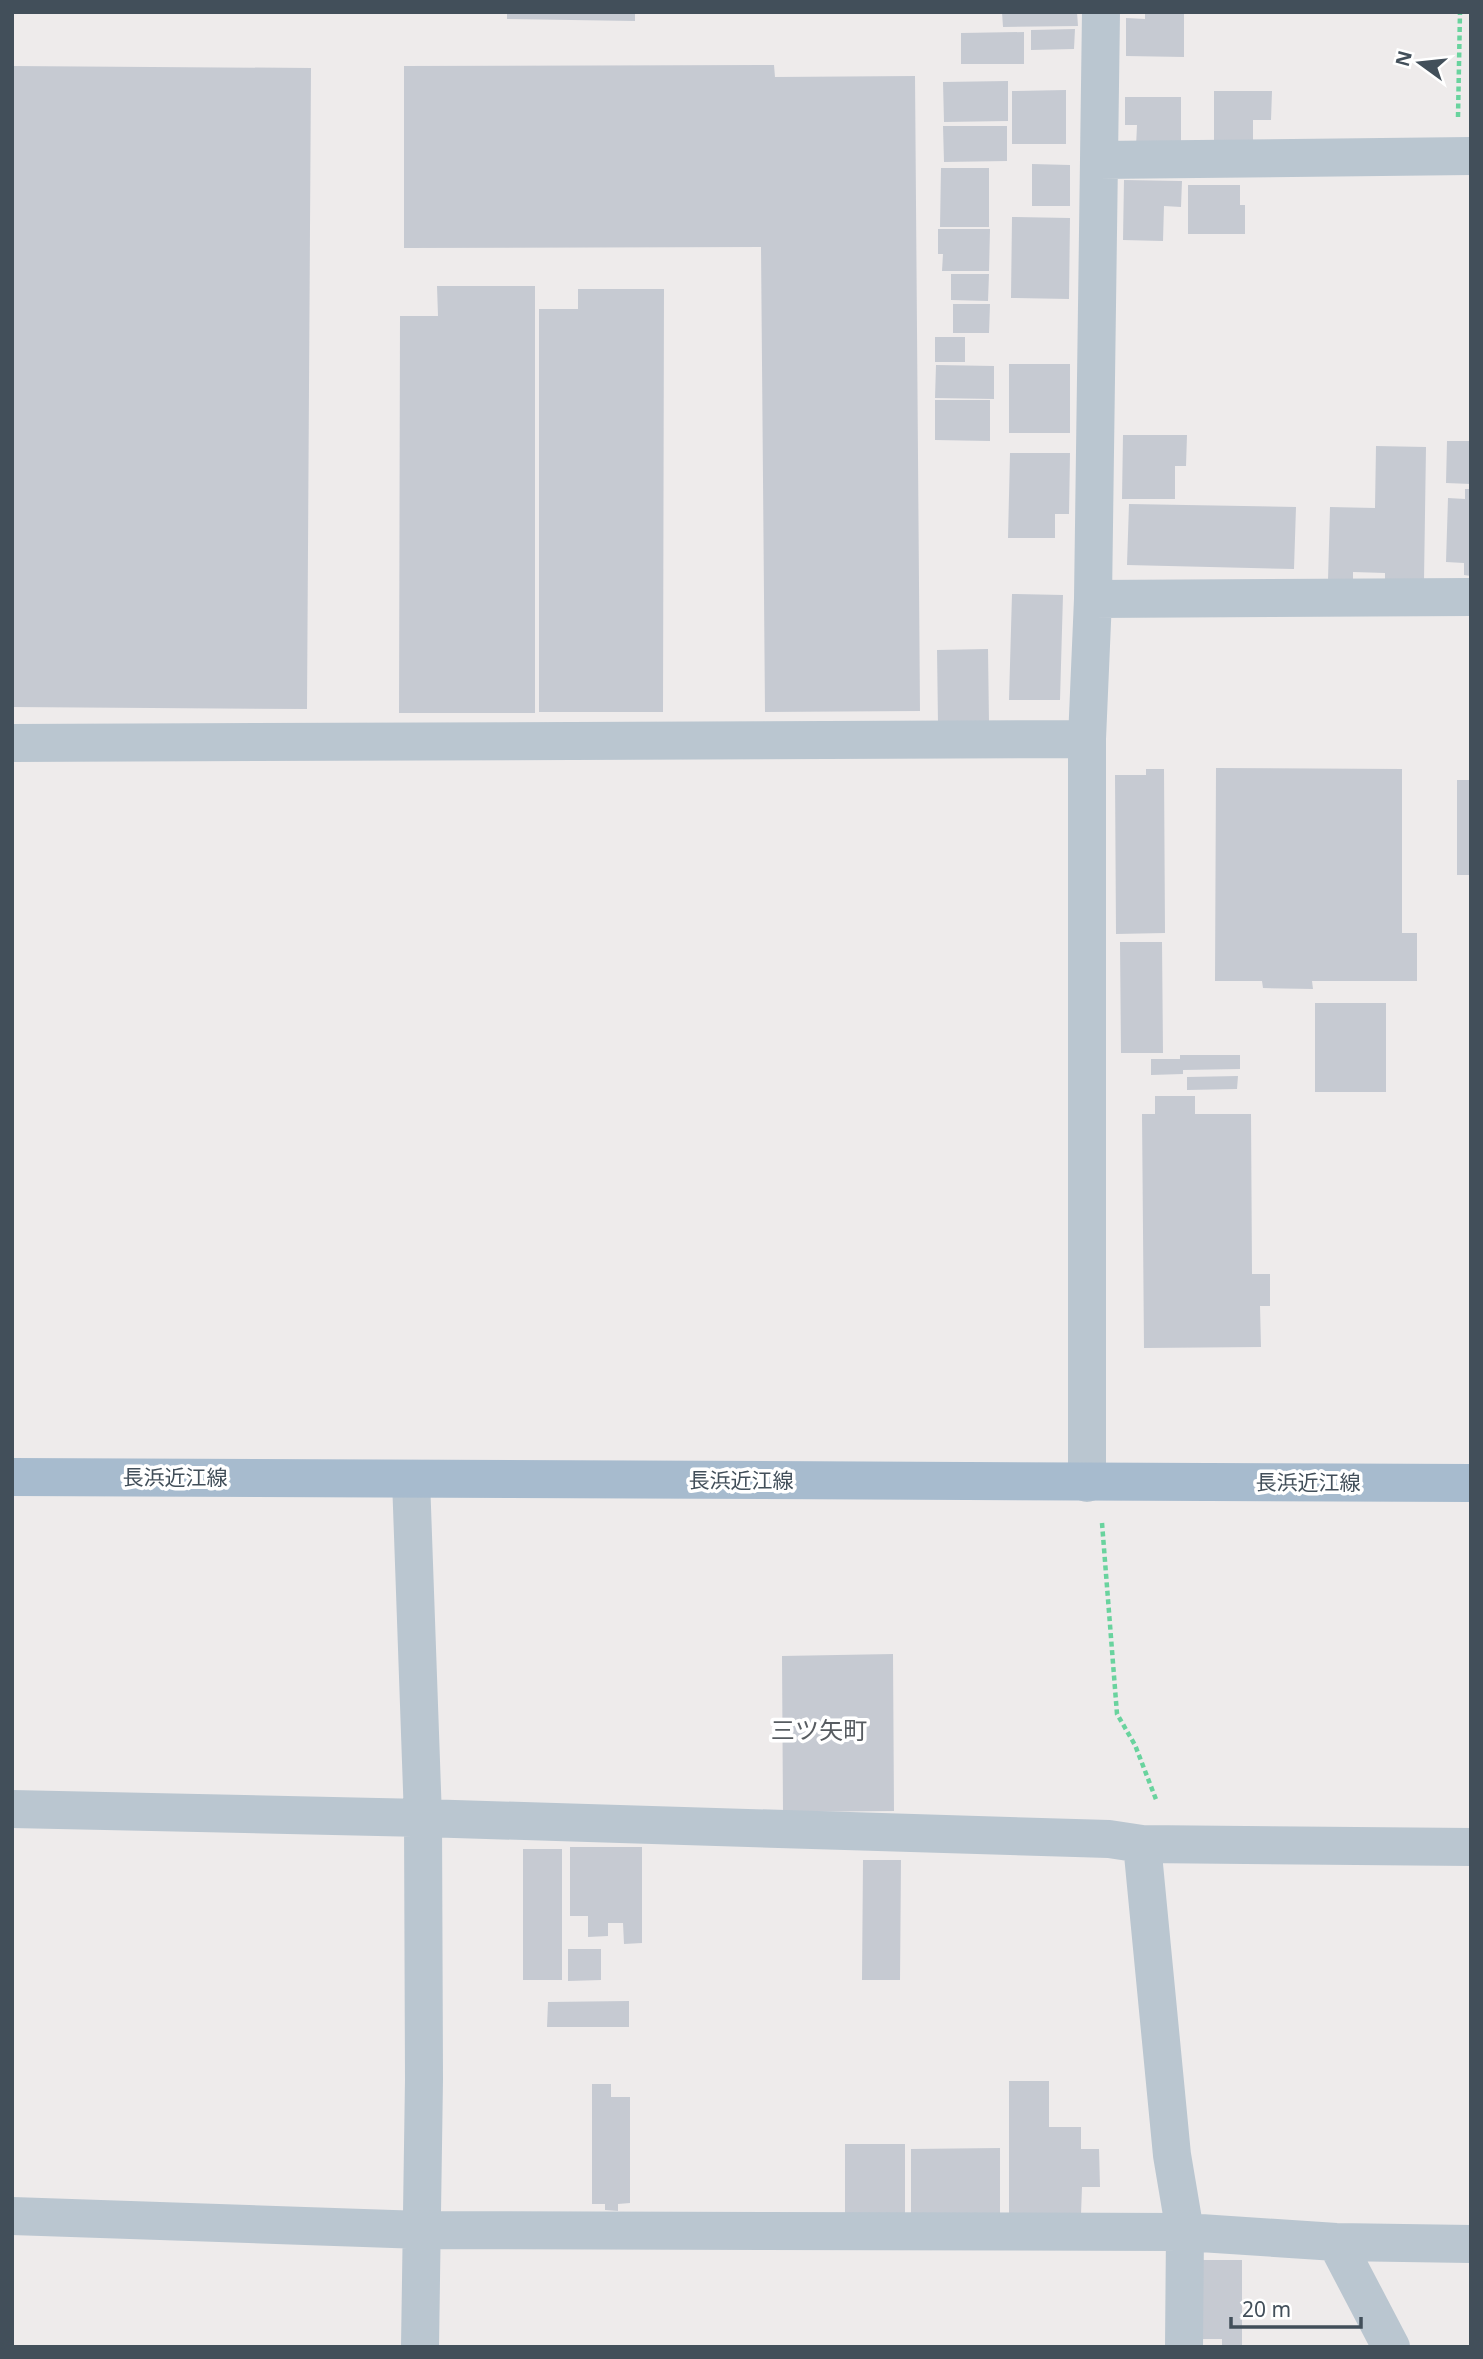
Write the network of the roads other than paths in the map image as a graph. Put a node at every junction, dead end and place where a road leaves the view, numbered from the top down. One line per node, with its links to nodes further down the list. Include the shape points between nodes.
1 (1101, 12): 3 (street)
2 (1464, 156): 3 (street)
3 (1099, 160): 5 (street)
4 (1471, 597): 5 (street)
5 (1093, 599): 6 (street)
6 (1087, 739): 7 (street); 11 (street)
7 (12, 743)
8 (12, 1477): 9 (main road, 長浜近江線)
9 (411, 1479): 11 (main road, 長浜近江線); 13 (street)
10 (1471, 1483): 11 (main road, 長浜近江線)
11 (1095, 1496)
12 (12, 1810): 13 (street)
13 (424, 1818): 14 (street); 17 (street)
14 (1155, 1844): 15 (street); 18 (street, via 1172,2155)
15 (1471, 1847)
16 (12, 2216): 17 (street)
17 (422, 2230): 18 (street); 21 (street)
18 (1185, 2232): 19 (street); 22 (street)
19 (1336, 2242): 20 (street); 23 (street)
20 (1471, 2244)
21 (420, 2347)
22 (1184, 2347)
23 (1391, 2347)

